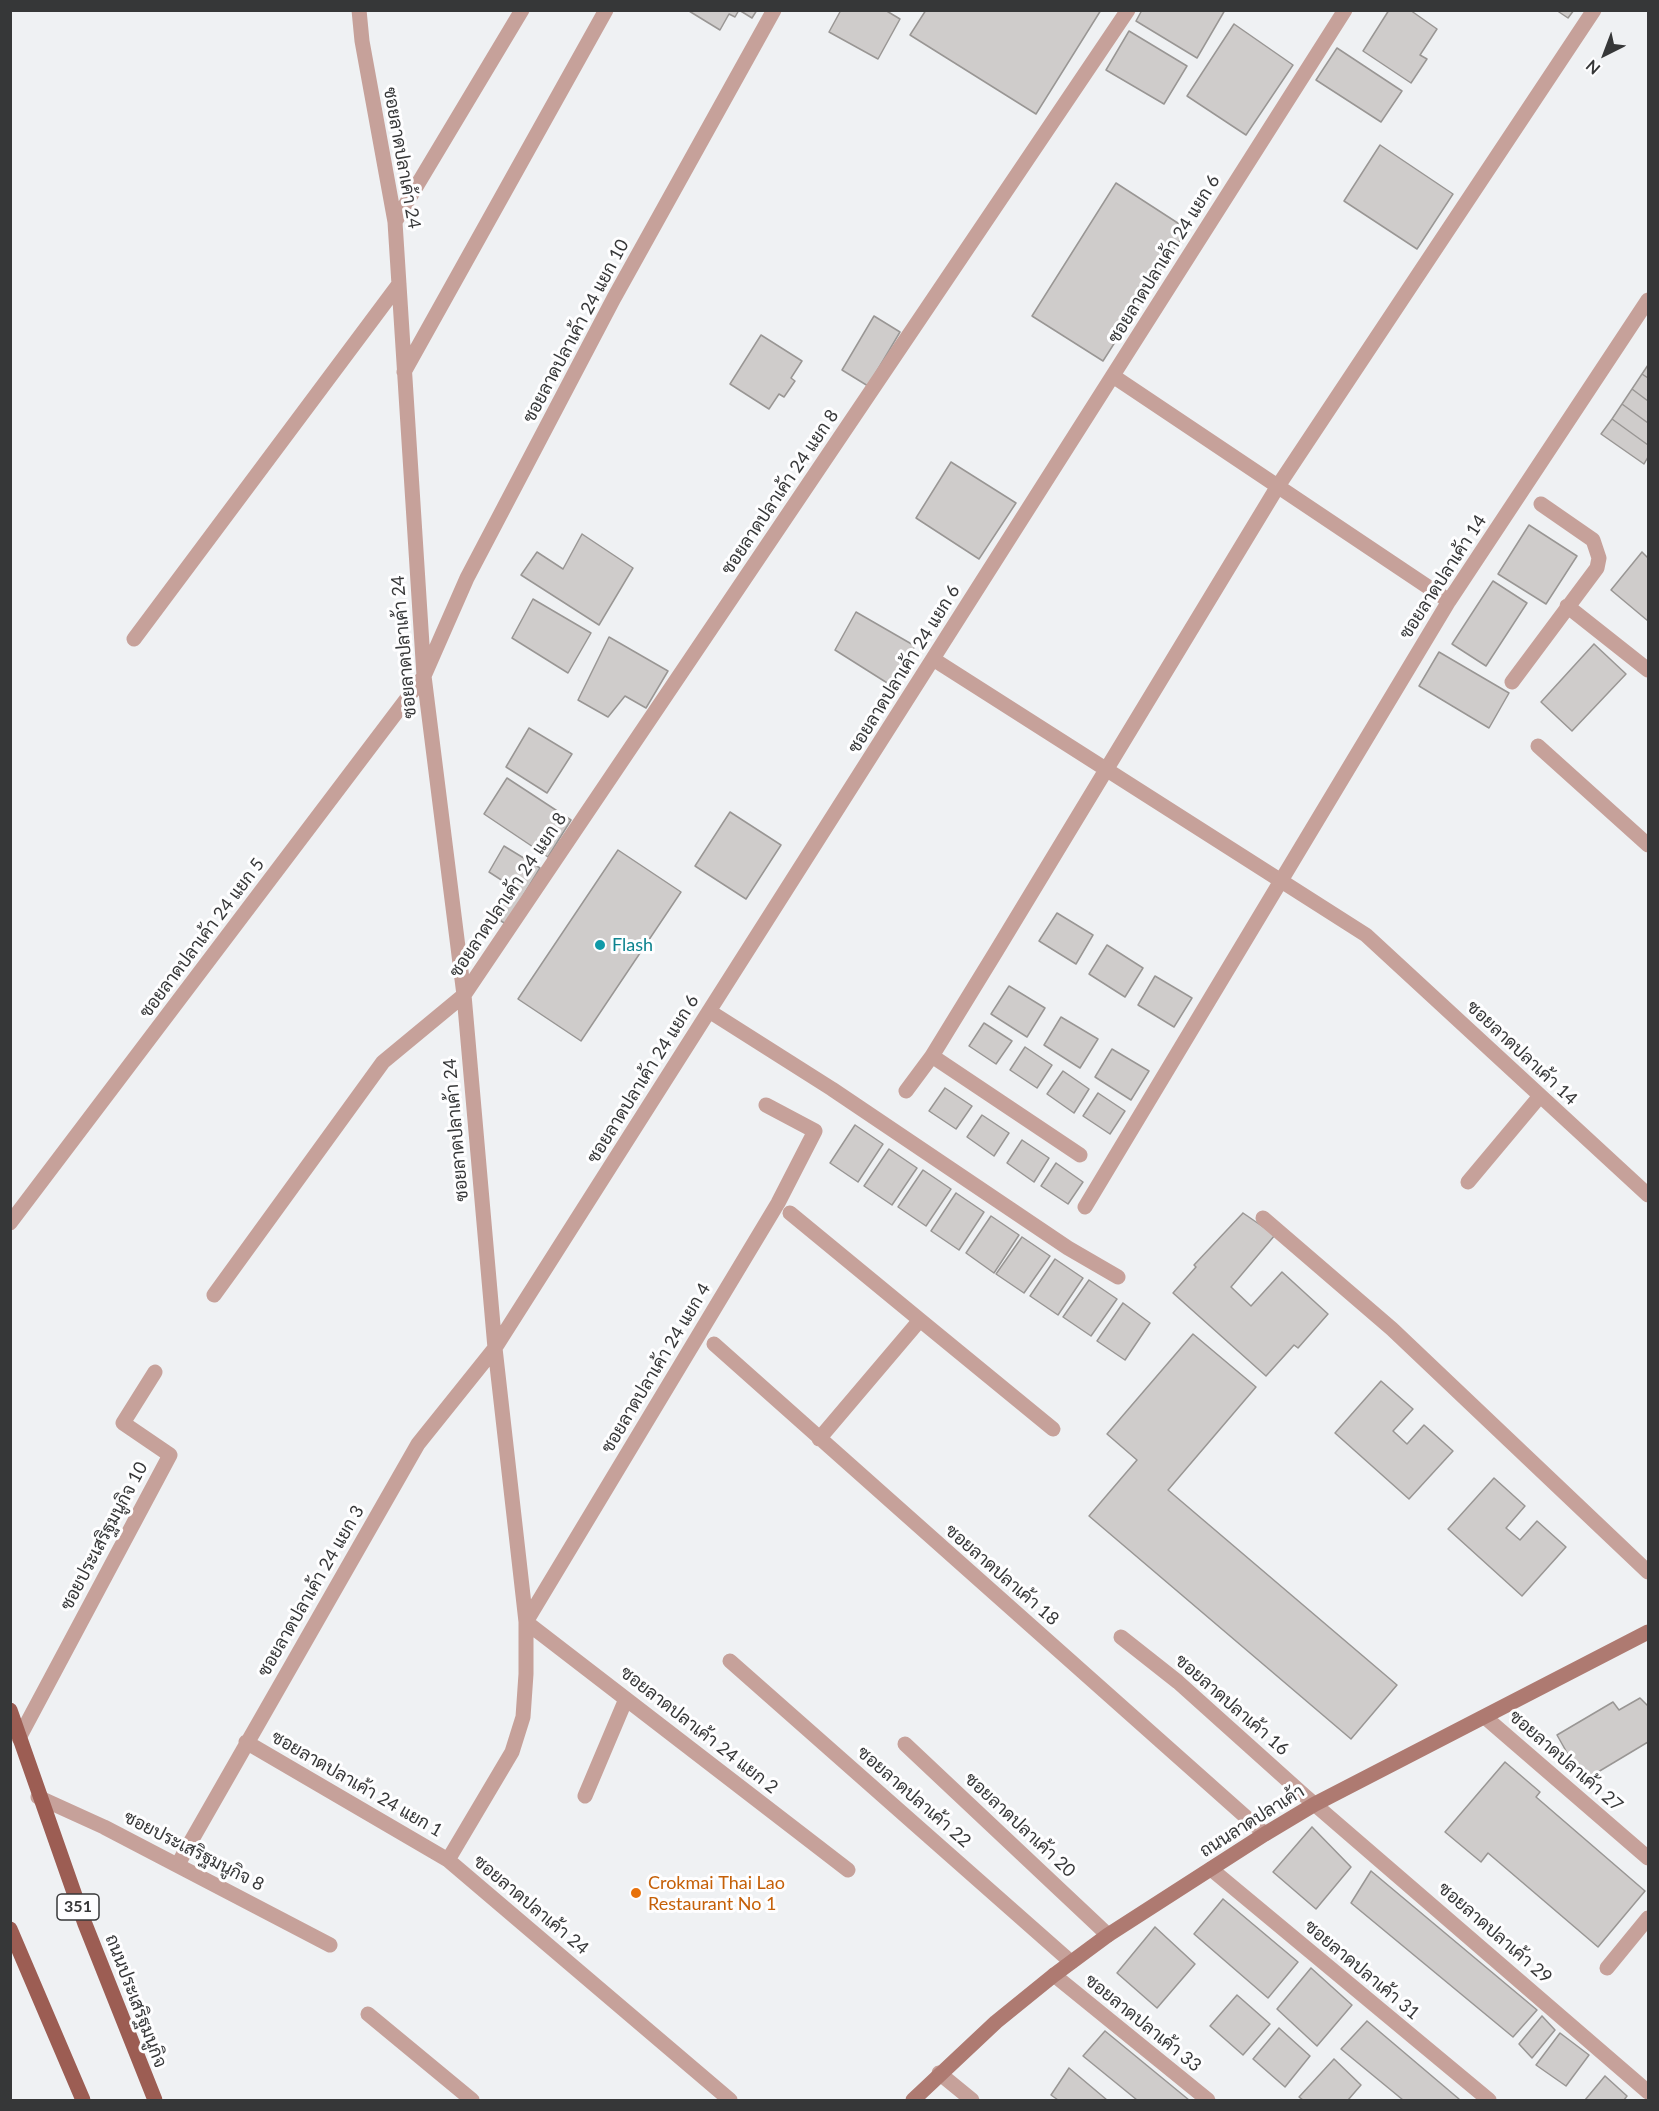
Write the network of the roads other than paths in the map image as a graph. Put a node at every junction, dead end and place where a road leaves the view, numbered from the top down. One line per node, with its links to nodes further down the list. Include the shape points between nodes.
1 (359, 10): 8 (street, ซอยลาดปลาเค้า 24)
2 (522, 10): 8 (street)
3 (606, 10): 11 (street)
4 (774, 10): 20 (street, ซอยลาดปลาเค้า 24 แยก 10, via 614,298 468,578)
5 (1128, 10): 26 (street, ซอยลาดปลาเค้า 24 แยก 8)
6 (1345, 10): 12 (street, ซอยลาดปลาเค้า 24 แยก 6)
7 (1594, 10): 13 (street)
8 (395, 222): 9 (street, ซอยลาดปลาเค้า 24)
9 (399, 284): 11 (street, ซอยลาดปลาเค้า 24); 17 (street)
10 (1648, 300): 15 (street, ซอยลาดปลาเค้า 14)
11 (404, 372): 20 (street, ซอยลาดปลาเค้า 24)
12 (1113, 376): 13 (street); 18 (street, ซอยลาดปลาเค้า 24 แยก 6)
13 (1278, 486): 15 (street); 23 (street)
14 (1540, 504): 16 (street, via 1593,540 1598,548 1597,568)
15 (1449, 601): 25 (street, ซอยลาดปลาเค้า 14)
16 (1567, 606): 19 (street); 21 (street)
17 (134, 639)
18 (933, 658): 23 (street, ซอยลาดปลาเค้า 14); 27 (street, ซอยลาดปลาเค้า 24 แยก 6)
19 (1648, 670)
20 (424, 676): 26 (street, ซอยลาดปลาเค้า 24); 38 (street, ซอยลาดปลาเค้า 24 แยก 5)
21 (1512, 682)
22 (1538, 746): 24 (street)
23 (1108, 768): 25 (street, ซอยลาดปลาเค้า 14); 28 (street)
24 (1648, 845)
25 (1280, 880): 30 (street, ซอยลาดปลาเค้า 14, via 1366,935); 35 (street, ซอยลาดปลาเค้า 14)
26 (464, 995): 40 (street, via 382,1062); 43 (street, ซอยลาดปลาเค้า 24)
27 (709, 1011): 39 (street); 43 (street, ซอยลาดปลาเค้า 24 แยก 6)
28 (932, 1056): 29 (street); 32 (street)
29 (906, 1091)
30 (1540, 1096): 33 (street); 34 (street, ซอยลาดปลาเค้า 14)
31 (766, 1105): 48 (street, ซอยลาดปลาเค้า 24 แยก 4, via 814,1131 778,1203)
32 (1080, 1155)
33 (1468, 1182)
34 (1648, 1195)
35 (1085, 1207)
36 (790, 1214): 41 (street)
37 (1263, 1218): 47 (street, via 1392,1329)
38 (10, 1223)
39 (1118, 1277)
40 (214, 1295)
41 (920, 1320): 45 (street); 46 (street)
42 (714, 1344): 46 (street, ซอยลาดปลาเค้า 18)
43 (495, 1348): 48 (street, ซอยลาดปลาเค้า 24); 56 (street, ซอยลาดปลาเค้า 24 แยก 3, via 418,1444)
44 (155, 1372): 55 (street, ซอยประเสริฐมนูกิจ 10, via 123,1423 170,1455)
45 (1053, 1429)
46 (819, 1439): 61 (street, ซอยลาดปลาเค้า 18)
47 (1648, 1572)
48 (526, 1622): 52 (street, ซอยลาดปลาเค้า 24 แยก 2); 63 (street, ซอยลาดปลาเค้า 24, via 523,1717 512,1752)
49 (1648, 1632): 54 (main road, ถนนลาดปลาเค้า)
50 (1121, 1637): 60 (street, ซอยลาดปลาเค้า 16)
51 (730, 1661): 71 (street, ซอยลาดปลาเค้า 22)
52 (626, 1699): 58 (street); 66 (street, ซอยลาดปลาเค้า 24 แยก 2)
53 (10, 1710): 55 (main road, ถนนประเสริฐมนูกิจ / 351)
54 (1486, 1718): 60 (main road, ถนนลาดปลาเค้า); 62 (street, ซอยลาดปลาเค้า 27)
55 (19, 1738): 59 (main road, ถนนประเสริฐมนูกิจ / 351)
56 (246, 1742): 63 (street, ซอยลาดปลาเค้า 24 แยก 1); 64 (street, ซอยลาดปลาเค้า 24 แยก 3)
57 (905, 1744): 69 (street, ซอยลาดปลาเค้า 20)
58 (585, 1796)
59 (38, 1797): 64 (street, ซอยประเสริฐมนูกิจ 8); 78 (main road, ถนนประเสริฐมนูกิจ / 351)
60 (1316, 1804): 61 (main road, ถนนลาดปลาเค้า); 76 (street, ซอยลาดปลาเค้า 29)
61 (1265, 1834): 65 (main road, ถนนลาดปลาเค้า)
62 (1648, 1858)
63 (448, 1860): 80 (street, ซอยลาดปลาเค้า 24)
64 (178, 1864): 70 (street, ซอยประเสริฐมนูกิจ 8)
65 (1211, 1869): 69 (main road, ถนนลาดปลาเค้า); 84 (street, ซอยลาดปลาเค้า 31)
66 (848, 1870)
67 (1648, 1918): 72 (street)
68 (10, 1929): 77 (main road)
69 (1108, 1935): 71 (main road, ถนนลาดปลาเค้า)
70 (330, 1944)
71 (1071, 1962): 73 (main road, ถนนลาดปลาเค้า)
72 (1607, 1968)
73 (1054, 1975): 75 (main road, ถนนลาดปลาเค้า); 83 (street, ซอยลาดปลาเค้า 33)
74 (368, 2014): 79 (street)
75 (939, 2073): 81 (main road, ถนนลาดปลาเค้า); 82 (street)
76 (1648, 2092)
77 (82, 2100)
78 (155, 2100)
79 (472, 2100)
80 (730, 2100)
81 (913, 2100)
82 (972, 2100)
83 (1208, 2100)
84 (1489, 2100)

